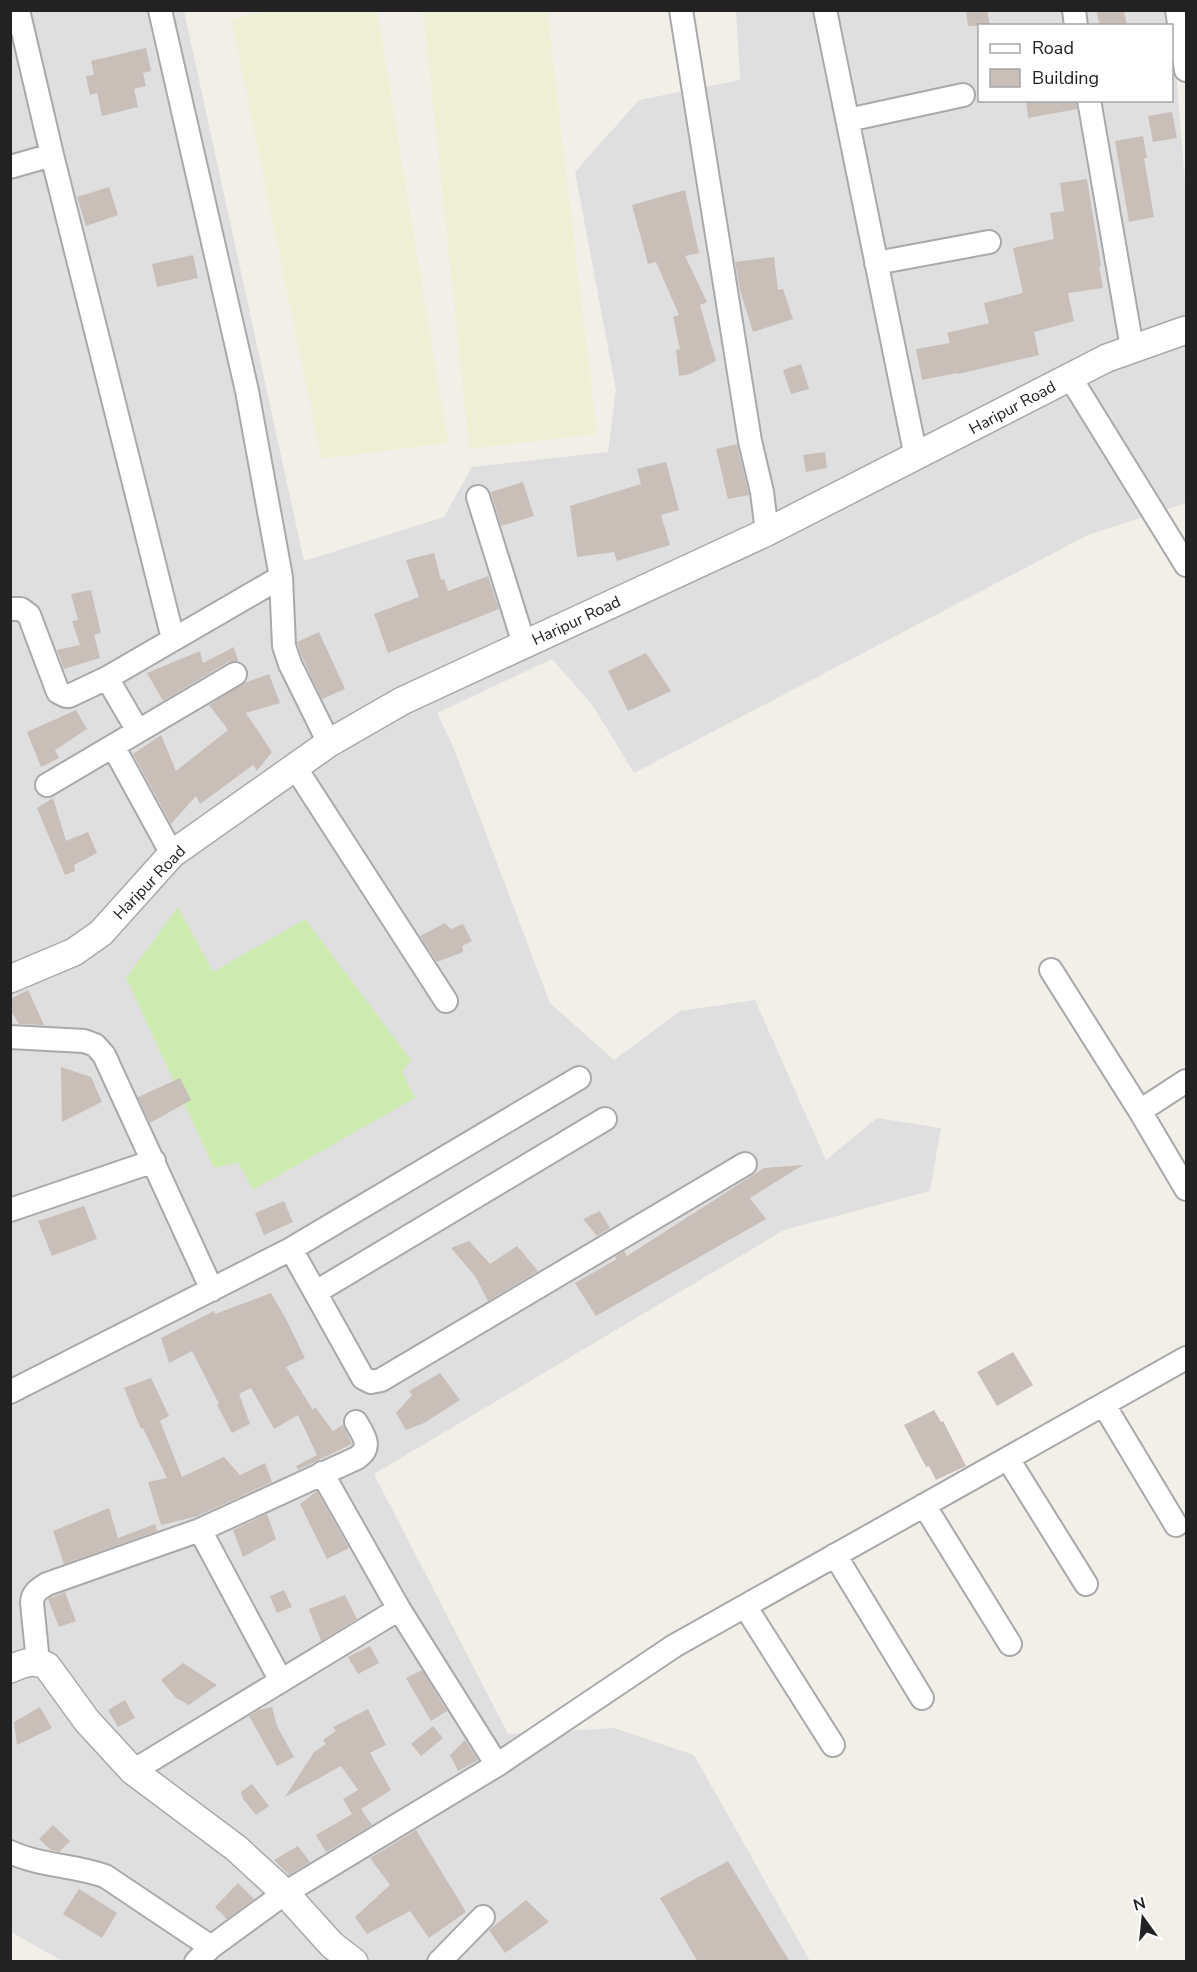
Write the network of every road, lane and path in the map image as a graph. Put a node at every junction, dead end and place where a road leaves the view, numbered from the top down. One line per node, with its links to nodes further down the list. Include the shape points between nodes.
1 (18, 10): 10 (street)
2 (160, 10): 21 (street, via 247,391)
3 (681, 10): 19 (street)
4 (825, 10): 9 (street)
5 (1177, 10): 6 (street)
6 (1186, 69)
7 (963, 95): 9 (street)
8 (1089, 102): 15 (street)
9 (848, 120): 13 (street)
10 (52, 155): 11 (street); 23 (street)
11 (10, 167)
12 (989, 242): 13 (street)
13 (876, 263): 17 (street)
14 (1186, 330): 15 (street, Haripur Road)
15 (1132, 348): 16 (street, Haripur Road)
16 (1070, 376): 17 (street, Haripur Road); 20 (street)
17 (916, 457): 19 (street, Haripur Road)
18 (478, 497): 24 (street)
19 (767, 532): 24 (street, Haripur Road)
20 (1186, 565)
21 (281, 577): 23 (street); 28 (street, via 284,646)
22 (10, 609): 26 (street, via 21,609 29,615 58,692 69,696)
23 (174, 639): 26 (street)
24 (524, 644): 28 (street, Haripur Road, via 402,701)
25 (235, 674): 27 (street)
26 (107, 678): 27 (street)
27 (138, 731): 29 (street)
28 (329, 743): 30 (street, Haripur Road)
29 (114, 746): 31 (street); 32 (street)
30 (295, 767): 32 (street, Haripur Road); 35 (street)
31 (47, 785)
32 (172, 854): 34 (street, Haripur Road, via 101,933 74,952)
33 (1051, 970): 39 (street)
34 (10, 980)
35 (447, 1001)
36 (10, 1037): 41 (street, via 95,1045 104,1055)
37 (579, 1078): 45 (street)
38 (1186, 1082): 39 (street)
39 (1140, 1111): 43 (street)
40 (605, 1119): 47 (street)
41 (154, 1161): 44 (street); 46 (street)
42 (745, 1164): 47 (street, via 381,1380 370,1382 363,1378)
43 (1186, 1189)
44 (10, 1210)
45 (291, 1249): 46 (street); 47 (street)
46 (212, 1290): 49 (street)
47 (316, 1292)
48 (1186, 1358): 50 (street)
49 (10, 1392)
50 (1104, 1405): 52 (street); 55 (street)
51 (356, 1422): 53 (street, via 366,1438 363,1454)
52 (1008, 1458): 54 (street); 58 (street)
53 (322, 1473): 56 (street); 60 (street)
54 (924, 1505): 57 (street); 61 (street)
55 (1176, 1525)
56 (200, 1530): 62 (street, via 38,1589 32,1597); 64 (street)
57 (835, 1554): 59 (street); 65 (street)
58 (1086, 1584)
59 (745, 1606): 66 (street); 67 (street, via 674,1646)
60 (399, 1610): 64 (street); 67 (street)
61 (1010, 1644)
62 (38, 1662): 63 (street); 68 (street, via 47,1666 87,1720)
63 (10, 1669)
64 (281, 1681): 68 (street)
65 (922, 1698)
66 (833, 1745)
67 (497, 1765): 70 (street)
68 (134, 1771): 70 (street, via 236,1848)
69 (10, 1852): 72 (street, via 105,1876)
70 (285, 1893): 72 (street); 73 (street, via 332,1945)
71 (483, 1917): 74 (street)
72 (205, 1956)
73 (354, 1962)
74 (439, 1962)

